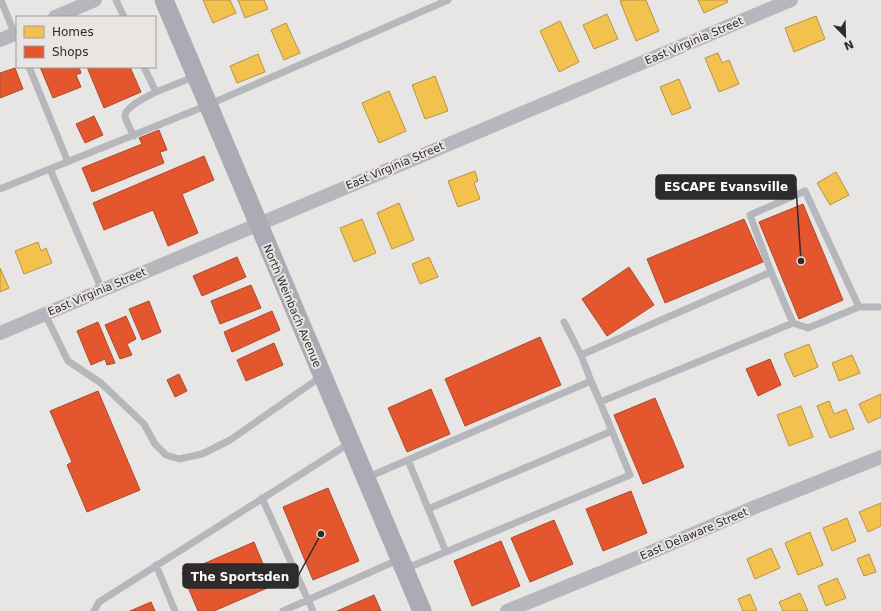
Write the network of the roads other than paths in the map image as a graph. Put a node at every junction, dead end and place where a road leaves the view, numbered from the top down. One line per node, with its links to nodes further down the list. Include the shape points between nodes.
1 (1, 0): 9 (lane)
2 (94, 0): 7 (street)
3 (116, 0): 8 (lane)
4 (164, 0): 13 (main road, North Weinbach Avenue)
5 (448, 0): 15 (lane)
6 (791, 0): 20 (street, East Virginia Street)
7 (57, 16)
8 (124, 16)
9 (16, 35): 10 (street)
10 (0, 40)
11 (29, 68): 17 (lane)
12 (144, 68): 14 (lane)
13 (196, 76): 14 (lane); 15 (main road, North Weinbach Avenue)
14 (156, 92): 16 (lane, via 128,108 126,119)
15 (208, 105): 16 (lane); 20 (main road, North Weinbach Avenue)
16 (134, 136): 17 (lane)
17 (68, 162): 18 (lane)
18 (50, 169): 19 (lane); 22 (lane)
19 (0, 189)
20 (258, 224): 22 (street, East Virginia Street); 30 (main road, North Weinbach Avenue)
21 (771, 272): 23 (lane, via 750,215 805,191); 27 (lane); 29 (lane)
22 (102, 290): 25 (street, East Virginia Street)
23 (859, 307): 24 (lane); 27 (lane, via 808,328)
24 (881, 307)
25 (45, 314): 28 (street, East Virginia Street); 30 (lane, via 68,361 101,383 144,424 155,444 166,455 179,459 202,454 230,440)
26 (564, 322): 29 (lane)
27 (793, 323): 32 (lane)
28 (0, 333)
29 (581, 354): 31 (lane)
30 (322, 376): 34 (main road, North Weinbach Avenue)
31 (591, 380): 32 (lane); 36 (lane)
32 (600, 402): 33 (lane)
33 (612, 431): 39 (lane); 40 (lane, via 630,475)
34 (350, 443): 37 (main road, North Weinbach Avenue); 38 (lane)
35 (881, 457): 49 (street, East Delaware Street)
36 (408, 460): 37 (lane); 39 (lane)
37 (365, 478): 41 (main road, North Weinbach Avenue)
38 (262, 498): 42 (lane); 43 (lane)
39 (428, 509): 40 (lane)
40 (446, 552): 41 (lane)
41 (402, 564): 43 (lane); 48 (main road, North Weinbach Avenue)
42 (156, 565): 44 (lane, via 99,602); 45 (lane)
43 (308, 600): 46 (lane); 47 (lane)
44 (94, 611)
45 (175, 611)
46 (283, 611)
47 (313, 611)
48 (422, 611)
49 (507, 611)

